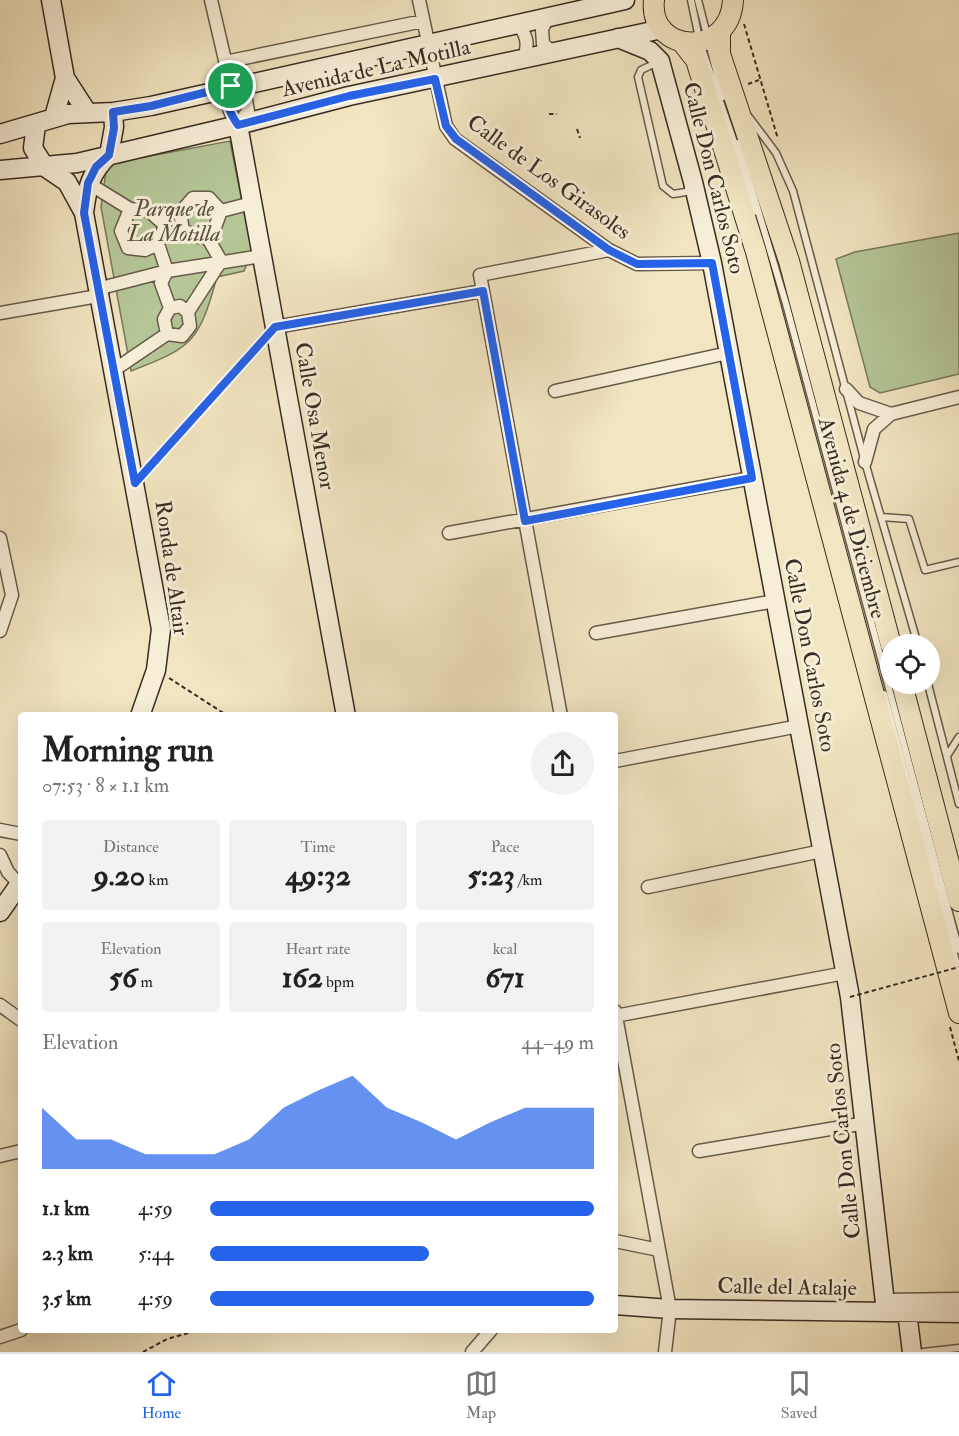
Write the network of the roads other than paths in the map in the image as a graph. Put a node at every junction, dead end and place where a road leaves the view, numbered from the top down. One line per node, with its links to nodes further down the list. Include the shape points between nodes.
1 (51, 0): 13 (street)
2 (61, 0): 13 (street)
3 (211, 0): 21 (street)
4 (419, 0): 11 (street, Calle de Los Girasoles)
5 (654, 0): 14 (main road)
6 (691, 0): 16 (lane)
7 (698, 0): 16 (lane)
8 (617, 1): 10 (street, Avenida de La Motilla)
9 (739, 8): 16 (main road)
10 (549, 18): 12 (street, Avenida de La Motilla); 18 (street, via 542,29 543,44)
11 (423, 21): 17 (street, Calle de Los Girasoles); 21 (street)
12 (517, 23): 17 (street, Avenida de La Motilla); 19 (street, via 526,34)
13 (57, 29): 22 (street)
14 (662, 29): 15 (street, Avenida de La Motilla); 16 (main road)
15 (618, 38): 18 (street, Avenida de La Motilla); 20 (street, Calle Don Carlos Soto, via 650,51)
16 (702, 39): 25 (main road, Avenida 4 de Diciembre, via 720,54); 94 (lane, via 786,304); 95 (lane, via 766,252); 98 (main road, Avenida 4 de Diciembre, via 696,60 756,252)
17 (428, 42): 23 (street, Calle de Los Girasoles); 24 (street, Avenida de La Motilla)
18 (555, 53): 19 (street, Avenida de La Motilla)
19 (524, 58): 23 (street, Avenida de La Motilla)
20 (660, 61): 35 (street, Calle Don Carlos Soto); 35 (lane, via 641,70 638,77 663,186 673,194 686,192)
21 (225, 62): 24 (street)
22 (64, 78): 26 (street); 28 (street)
23 (435, 79): 30 (street, Avenida de La Motilla, via 349,96); 45 (street, Calle de Los Girasoles, via 446,126 456,139)
24 (231, 86): 27 (street, Avenida de La Motilla); 30 (street, via 226,99 229,113); 30 (street, via 245,95 248,111)
25 (736, 99): 59 (lane, via 776,153 793,191); 73 (main road, Avenida 4 de Diciembre, via 789,261)
26 (87, 112): 27 (street, Avenida de La Motilla); 28 (street, Avenida de La Motilla)
27 (113, 112): 32 (street)
28 (54, 117): 29 (street, Avenida de La Motilla)
29 (36, 125): 31 (street, Avenida de La Motilla); 33 (street, via 33,148)
30 (238, 125): 32 (street, Avenida de La Motilla); 37 (street, Calle Osa Menor)
31 (0, 135)
32 (109, 155): 33 (street, Avenida de La Motilla); 36 (street, Ronda de Altair, via 96,167)
33 (45, 167): 34 (street, Avenida de La Motilla); 40 (street, Ronda de Altair, via 67,182)
34 (0, 170)
35 (693, 182): 48 (street, Calle Don Carlos Soto)
36 (88, 183): 38 (street); 40 (street, Ronda de Altair)
37 (252, 203): 39 (street); 46 (street, Calle Osa Menor)
38 (130, 209): 42 (street, via 149,211); 44 (street, via 122,231 128,248 145,250)
39 (221, 211): 41 (street, via 209,198 193,198 180,213); 43 (street, via 214,230)
40 (84, 213): 51 (street, Ronda de Altair)
41 (181, 223): 42 (street); 43 (street, via 183,230 198,237)
42 (165, 225): 44 (street)
43 (205, 233): 47 (street)
44 (158, 244): 49 (street)
45 (609, 250): 48 (street, Calle de Los Girasoles, via 637,264); 50 (street, via 480,275)
46 (262, 256): 47 (street); 55 (street, Calle Osa Menor)
47 (221, 261): 49 (street); 53 (street)
48 (712, 263): 57 (street, Calle Don Carlos Soto)
49 (167, 271): 51 (street); 52 (street, via 161,283)
50 (483, 291): 55 (street); 66 (street)
51 (97, 292): 54 (street); 58 (street, Ronda de Altair)
52 (170, 308): 53 (street, via 180,306); 56 (street, via 164,319)
53 (188, 312): 56 (street, via 190,326 182,336)
54 (0, 313)
55 (275, 327): 78 (street, Calle Osa Menor)
56 (167, 334): 58 (street)
57 (728, 353): 60 (street); 64 (street, Calle Don Carlos Soto)
58 (114, 370): 77 (street, Ronda de Altair, via 161,629 156,670)
59 (846, 389): 62 (street, via 859,402); 63 (lane)
60 (555, 392)
61 (959, 397): 62 (street)
62 (891, 414): 63 (street, via 874,429)
63 (865, 462): 65 (lane)
64 (752, 478): 66 (street); 70 (street, Calle Don Carlos Soto)
65 (881, 517): 69 (lane, via 909,519 925,570); 74 (lane)
66 (525, 521): 67 (street); 79 (street)
67 (449, 533)
68 (0, 538): 71 (street, via 12,595)
69 (959, 562)
70 (775, 601): 72 (street); 80 (street, Calle Don Carlos Soto)
71 (0, 631)
72 (596, 633)
73 (888, 634)
74 (915, 634)
75 (905, 694): 92 (main road)
76 (930, 694): 82 (lane)
77 (141, 712)
78 (345, 712)
79 (560, 712)
80 (798, 726): 83 (street); 87 (street, Calle Don Carlos Soto)
81 (959, 737): 82 (lane)
82 (946, 756): 84 (lane)
83 (618, 760)
84 (959, 804)
85 (0, 830): 86 (street)
86 (18, 833)
87 (822, 850): 91 (street); 96 (street, Calle Don Carlos Soto)
88 (0, 855): 89 (street, via 8,872)
89 (18, 881)
90 (18, 886): 93 (street)
91 (648, 887)
92 (959, 901)
93 (0, 912)
94 (959, 950)
95 (959, 972)
96 (845, 973): 99 (street); 102 (street, Calle Don Carlos Soto)
97 (0, 1005): 100 (street)
98 (959, 1013)
99 (618, 1014)
100 (18, 1018)
101 (618, 1031): 107 (street)
102 (866, 1124): 103 (street); 110 (street, Calle Don Carlos Soto)
103 (699, 1151)
104 (18, 1152): 105 (street)
105 (0, 1156)
106 (618, 1242): 107 (street)
107 (659, 1250): 111 (street)
108 (959, 1299): 110 (street)
109 (618, 1305): 111 (street, Calle del Atalaje)
110 (885, 1306): 111 (street, Calle del Atalaje); 112 (street, Calle del Atalaje)
111 (670, 1309): 119 (street)
112 (908, 1312): 113 (street, Calle del Atalaje); 120 (street)
113 (959, 1312)
114 (18, 1331): 116 (street)
115 (488, 1333): 118 (street)
116 (0, 1337)
117 (959, 1348): 121 (lane)
118 (472, 1352)
119 (665, 1352)
120 (912, 1352)
121 (923, 1352)

